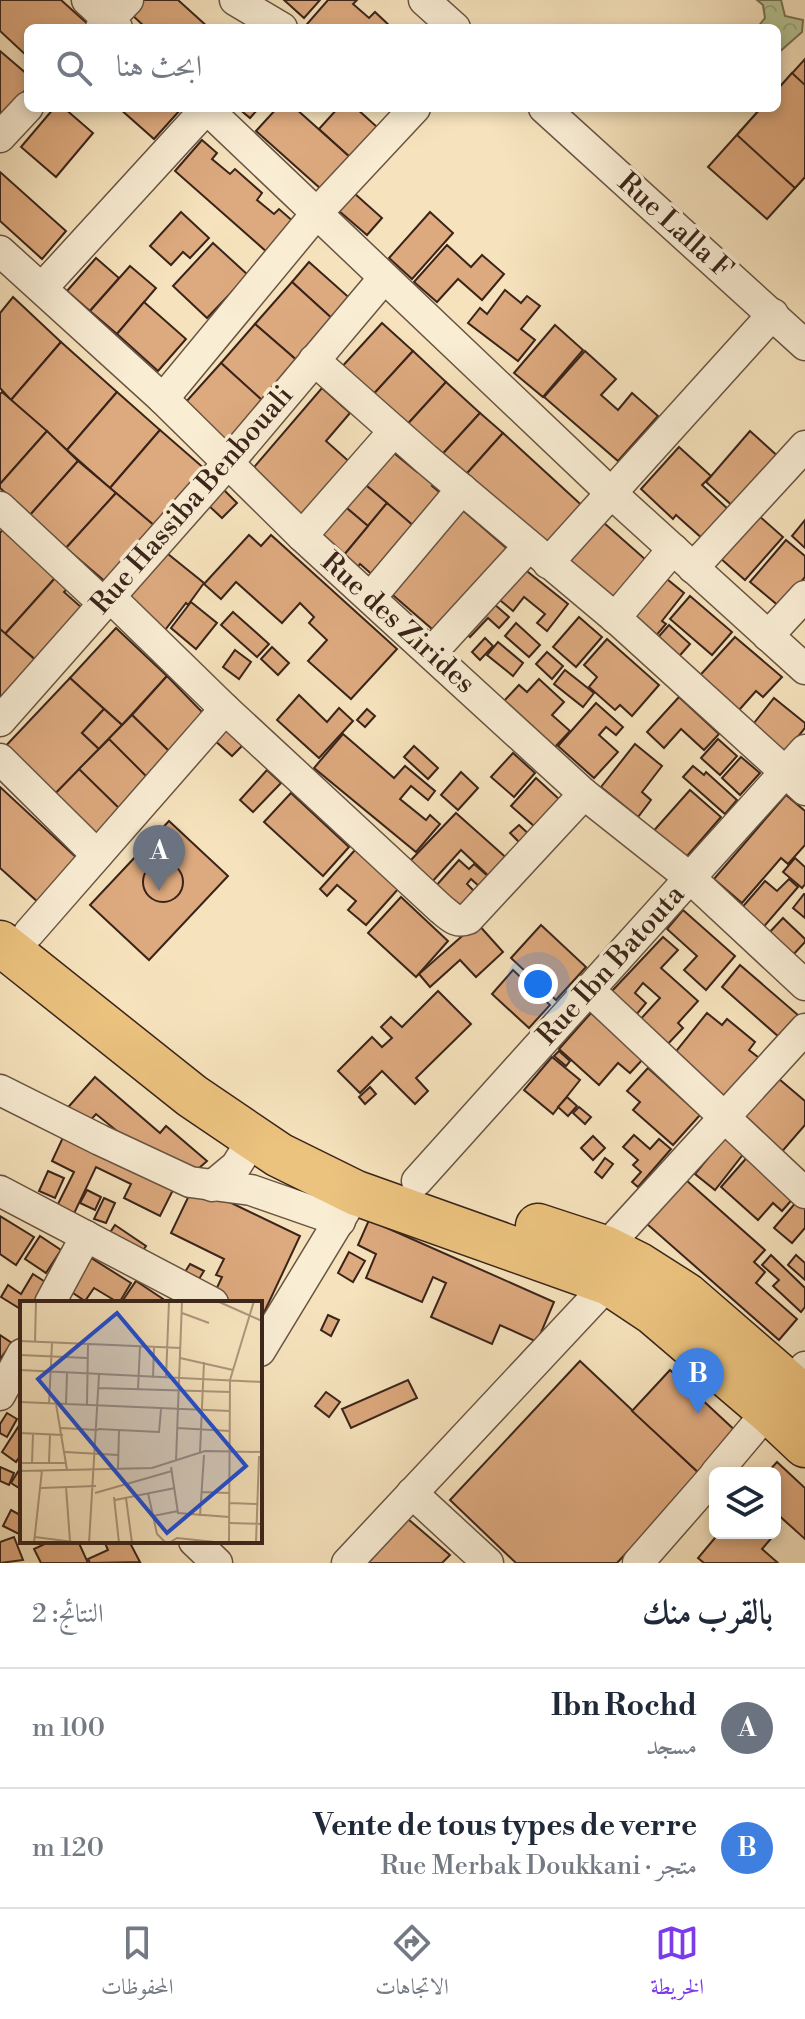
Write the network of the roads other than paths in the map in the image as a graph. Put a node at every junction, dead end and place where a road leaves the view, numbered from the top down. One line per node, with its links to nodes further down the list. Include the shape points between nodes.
1 (235, 0): 3 (street)
2 (424, 0): 4 (street)
3 (275, 24)
4 (451, 24)
5 (24, 111): 10 (street)
6 (202, 112): 14 (street)
7 (210, 112): 11 (street)
8 (548, 112): 15 (street, Rue Lalla F)
9 (398, 113): 11 (street)
10 (0, 137)
11 (316, 214): 13 (street); 18 (street)
12 (0, 251): 14 (street, Rue des Zirides)
13 (384, 278): 17 (street, Rue Hassiba Benbouali); 23 (street)
14 (43, 287): 18 (street, Rue des Zirides)
15 (773, 314): 16 (street, Rue Lalla F); 23 (street)
16 (805, 345)
17 (314, 360): 19 (street); 21 (street, Rue Hassiba Benbouali)
18 (163, 399): 21 (street, Rue des Zirides)
19 (394, 431): 22 (street); 25 (street)
20 (805, 446): 27 (street)
21 (228, 463): 25 (street, Rue des Zirides); 30 (street, Rue Hassiba Benbouali)
22 (462, 489): 26 (street); 29 (street)
23 (610, 492): 26 (street); 27 (street)
24 (0, 507): 30 (street)
25 (302, 536): 29 (street, Rue des Zirides)
26 (538, 554): 31 (street); 33 (street)
27 (683, 558): 31 (street); 32 (street)
28 (805, 596): 32 (street)
29 (371, 597): 33 (street, Rue des Zirides)
30 (106, 600): 35 (street); 36 (street, Rue Hassiba Benbouali)
31 (615, 618): 39 (street)
32 (768, 636): 34 (street)
33 (432, 652): 40 (street, Rue des Zirides)
34 (805, 669)
35 (225, 709): 40 (street, via 441,909 462,922); 41 (street)
36 (0, 721)
37 (805, 750): 39 (street, Rue Ibn Batouta)
38 (0, 759): 41 (street)
39 (795, 781): 42 (street, Rue Ibn Batouta)
40 (584, 794): 42 (street, Rue des Zirides)
41 (97, 855): 43 (street)
42 (690, 878): 44 (street, Rue des Zirides); 45 (street, Rue Ibn Batouta)
43 (10, 929): 47 (main road)
44 (805, 985)
45 (589, 990): 49 (street); 51 (street, Rue Ibn Batouta)
46 (805, 1029): 49 (street)
47 (200, 1087): 50 (main road); 51 (main road, via 313,1145)
48 (0, 1090): 52 (street, via 152,1165)
49 (724, 1117): 54 (street); 57 (street)
50 (253, 1139): 52 (street, via 236,1166); 55 (main road)
51 (417, 1181): 57 (main road)
52 (212, 1186): 55 (street)
53 (0, 1191): 56 (street)
54 (805, 1193)
55 (348, 1207): 57 (main road); 60 (street)
56 (86, 1236): 58 (street); 59 (street)
57 (607, 1266): 62 (main road, via 639,1265 686,1295); 68 (street)
58 (51, 1301)
59 (209, 1301)
60 (264, 1338)
61 (20, 1358): 63 (street)
62 (793, 1390): 65 (main road); 66 (street)
63 (0, 1396): 64 (street)
64 (20, 1407)
65 (805, 1445)
66 (722, 1467)
67 (709, 1482): 73 (street)
68 (412, 1493): 71 (street); 72 (street)
69 (196, 1543): 70 (street)
70 (217, 1563)
71 (347, 1563)
72 (488, 1563)
73 (638, 1563)

